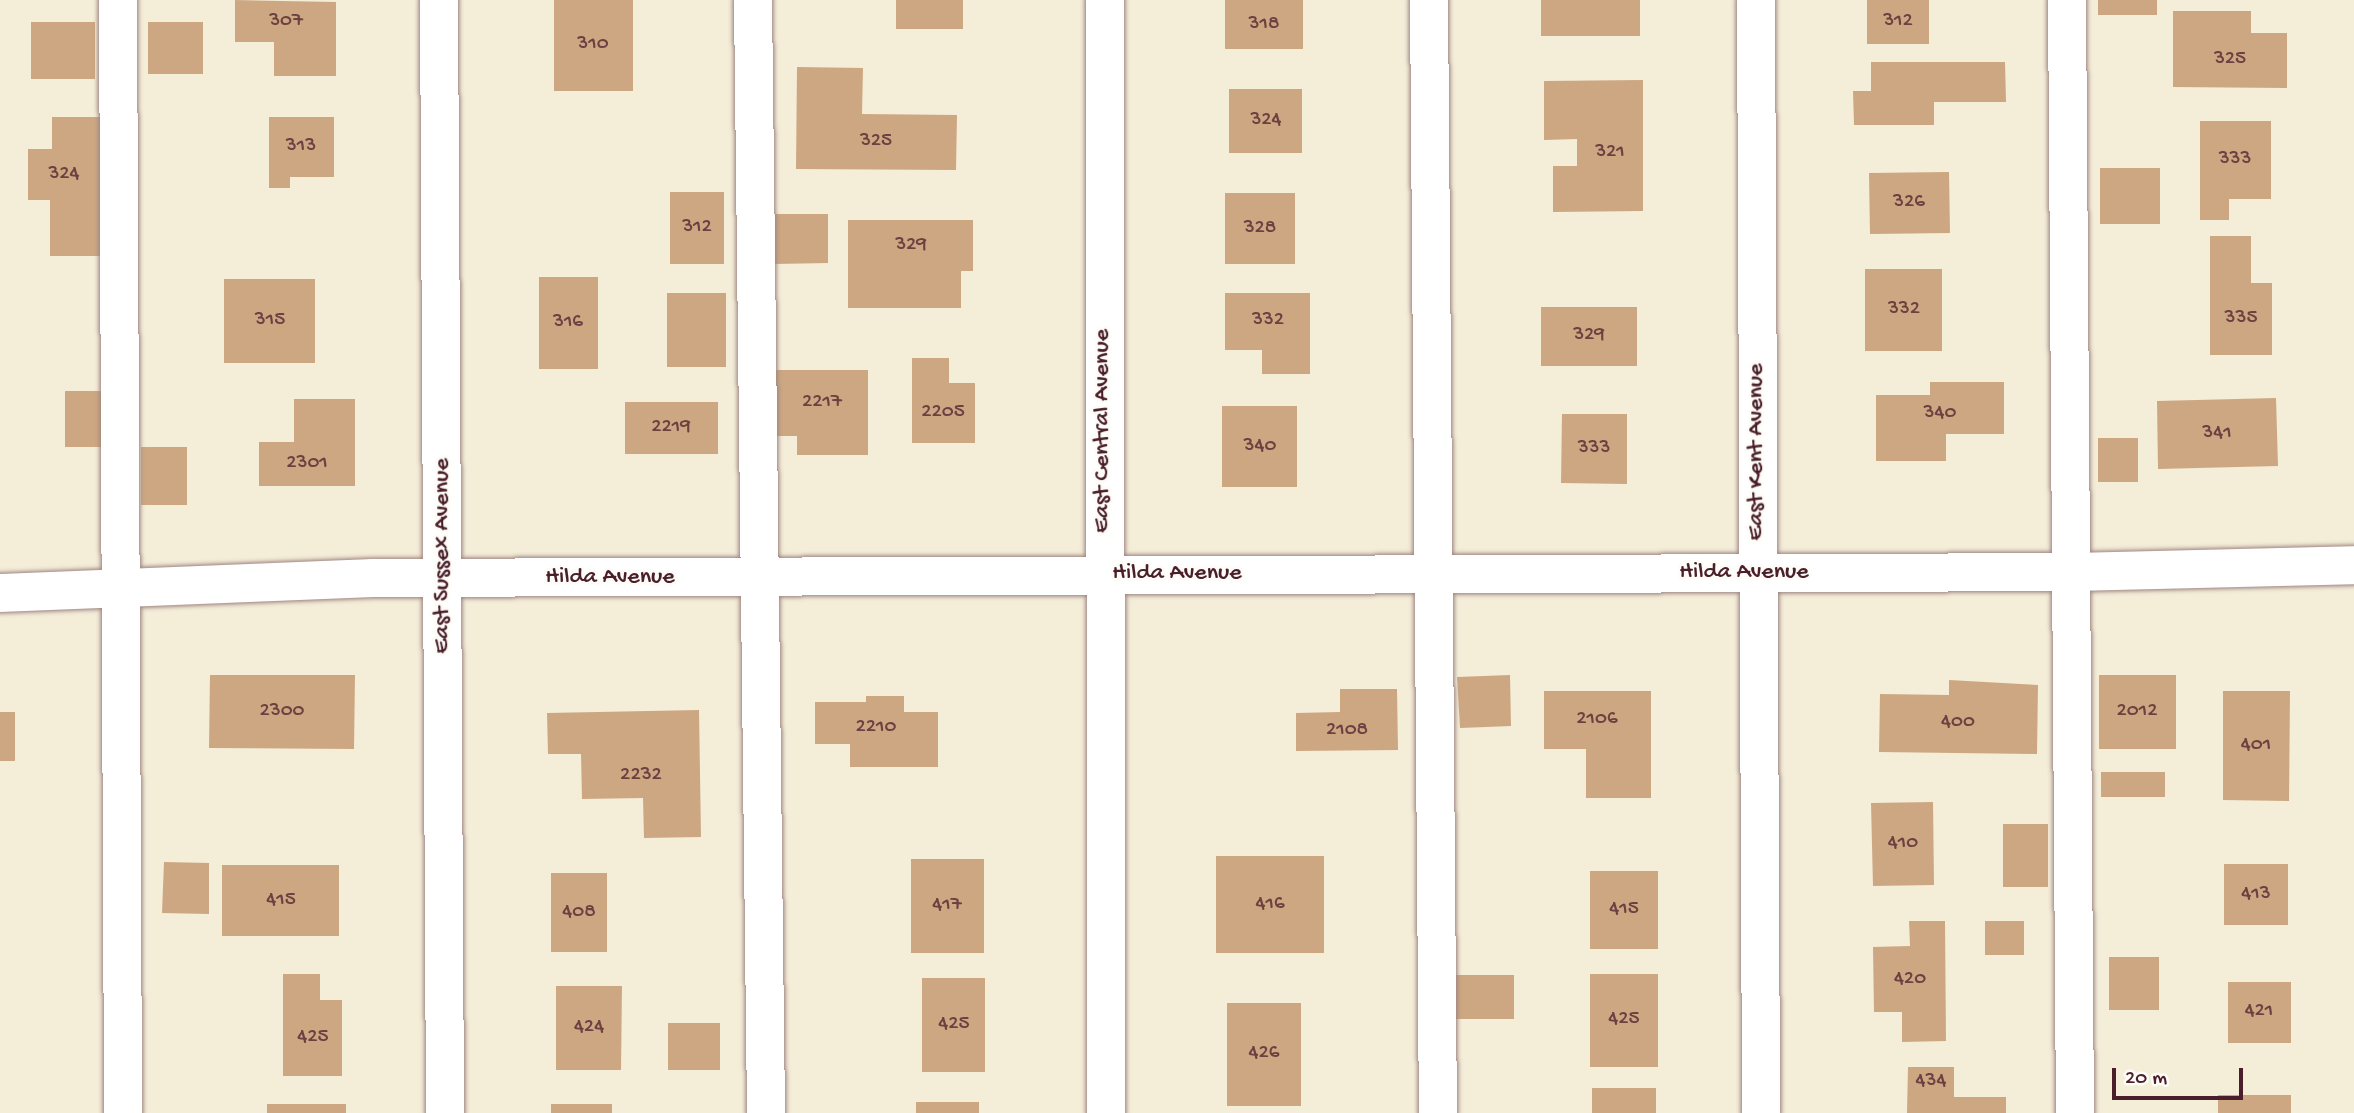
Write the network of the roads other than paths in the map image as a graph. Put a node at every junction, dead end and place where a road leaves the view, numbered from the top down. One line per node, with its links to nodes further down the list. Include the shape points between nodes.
1 (118, 0): 15 (street)
2 (439, 0): 13 (street, East Sussex Avenue)
3 (753, 0): 14 (street)
4 (1105, 0): 12 (street, East Central Avenue)
5 (1429, 0): 10 (street)
6 (1756, 0): 11 (street, East Kent Avenue)
7 (2067, 0): 9 (street)
8 (2354, 565): 9 (street, Hilda Avenue)
9 (2072, 572): 11 (street, Hilda Avenue); 23 (street)
10 (1434, 573): 11 (street, Hilda Avenue); 12 (street, Hilda Avenue); 21 (street)
11 (1758, 573): 22 (street, East Kent Avenue)
12 (1102, 574): 14 (street, Hilda Avenue); 20 (street, East Central Avenue)
13 (442, 578): 14 (street, Hilda Avenue); 15 (street, Hilda Avenue); 18 (street, East Sussex Avenue)
14 (762, 578): 19 (street)
15 (118, 587): 16 (street, Hilda Avenue); 17 (street)
16 (0, 593)
17 (123, 1113)
18 (446, 1113)
19 (766, 1113)
20 (1106, 1113)
21 (1438, 1113)
22 (1760, 1113)
23 (2075, 1113)

